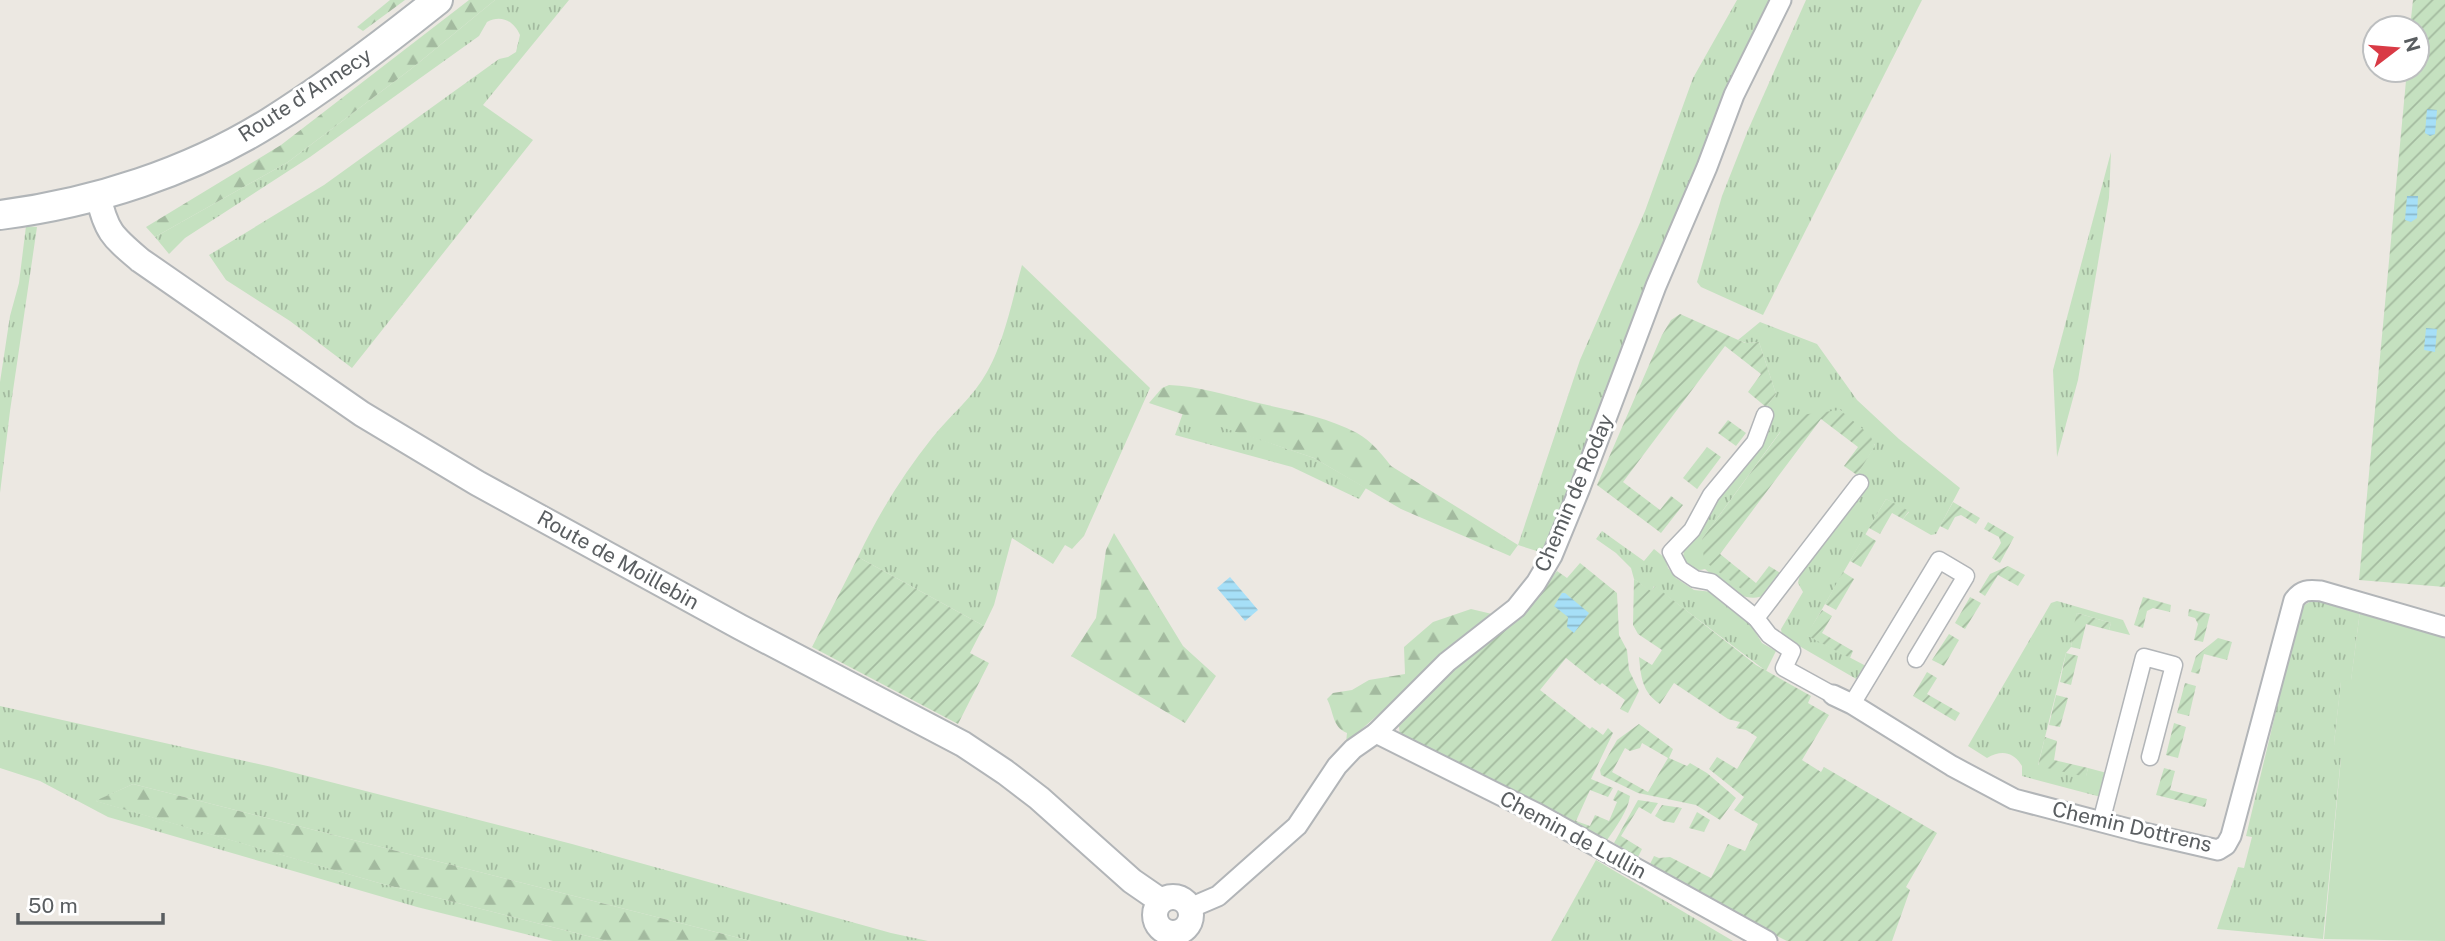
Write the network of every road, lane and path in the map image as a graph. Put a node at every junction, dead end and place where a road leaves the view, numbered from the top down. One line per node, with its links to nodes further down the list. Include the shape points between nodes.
1 (438, 0): 3 (main road, Route d'Annecy, via 269,123 205,156)
2 (1781, 0): 12 (street, Chemin de Roday, via 1734,95 1552,556 1516,608 1447,662)
3 (98, 195): 4 (main road, Route d'Annecy); 15 (street, Route de Moillebin, via 107,228 140,260 362,414 477,484 963,744 1030,792)
4 (0, 215)
5 (1765, 415): 7 (street, via 1755,442 1671,552 1679,569 1711,582)
6 (1860, 483): 7 (street)
7 (1756, 618): 10 (street, Chemin Dottrens, via 1769,635 1792,651 1784,668)
8 (2445, 627): 14 (street, Chemin Dottrens, via 2321,591 2299,594 2226,845 2218,850)
9 (1916, 659): 11 (street, via 1966,576 1939,560)
10 (1833, 695): 11 (street, Chemin Dottrens)
11 (1852, 704): 14 (street, Chemin Dottrens, via 2014,799)
12 (1376, 733): 16 (street, Chemin de Roday, via 1337,766 1297,826 1219,895); 18 (street, Chemin de Lullin, via 1538,814)
13 (2150, 757): 14 (street, via 2174,665 2144,657)
14 (2101, 822)
15 (1161, 901): 16 (street, via 1177,897); 17 (street, via 1155,914 1158,924)
16 (1190, 908): 17 (street, via 1190,924)
17 (1182, 936)
18 (1767, 941)

